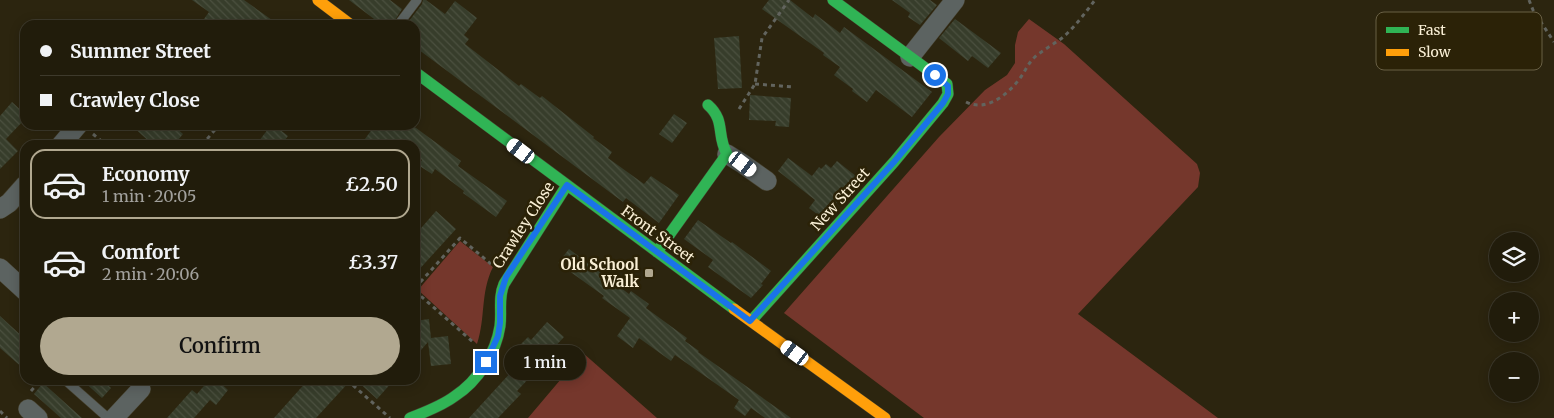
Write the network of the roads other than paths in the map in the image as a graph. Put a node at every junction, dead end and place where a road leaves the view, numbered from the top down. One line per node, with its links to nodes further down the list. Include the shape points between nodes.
1 (318, 0): 5 (street)
2 (417, 0): 6 (lane)
3 (833, 0): 7 (street)
4 (955, 0): 7 (street)
5 (345, 20)
6 (402, 20)
7 (910, 57): 20 (street, New Street, via 947,84 948,94 943,103)
8 (420, 76): 14 (street, Front Street)
9 (708, 105): 12 (street, via 718,115 722,144)
10 (74, 130): 11 (street)
11 (65, 140)
12 (727, 154): 13 (street); 17 (street)
13 (766, 181)
14 (567, 185): 17 (street, Front Street); 25 (street, Crawley Close, via 506,277 500,296 498,336 477,375 458,394)
15 (20, 191): 16 (street)
16 (0, 209)
17 (657, 252): 20 (street, Front Street)
18 (0, 268): 19 (street)
19 (20, 286)
20 (750, 321): 26 (street, Front Street)
21 (71, 385): 23 (lane)
22 (139, 385): 24 (street)
23 (108, 418)
24 (114, 418)
25 (410, 418)
26 (885, 418)

